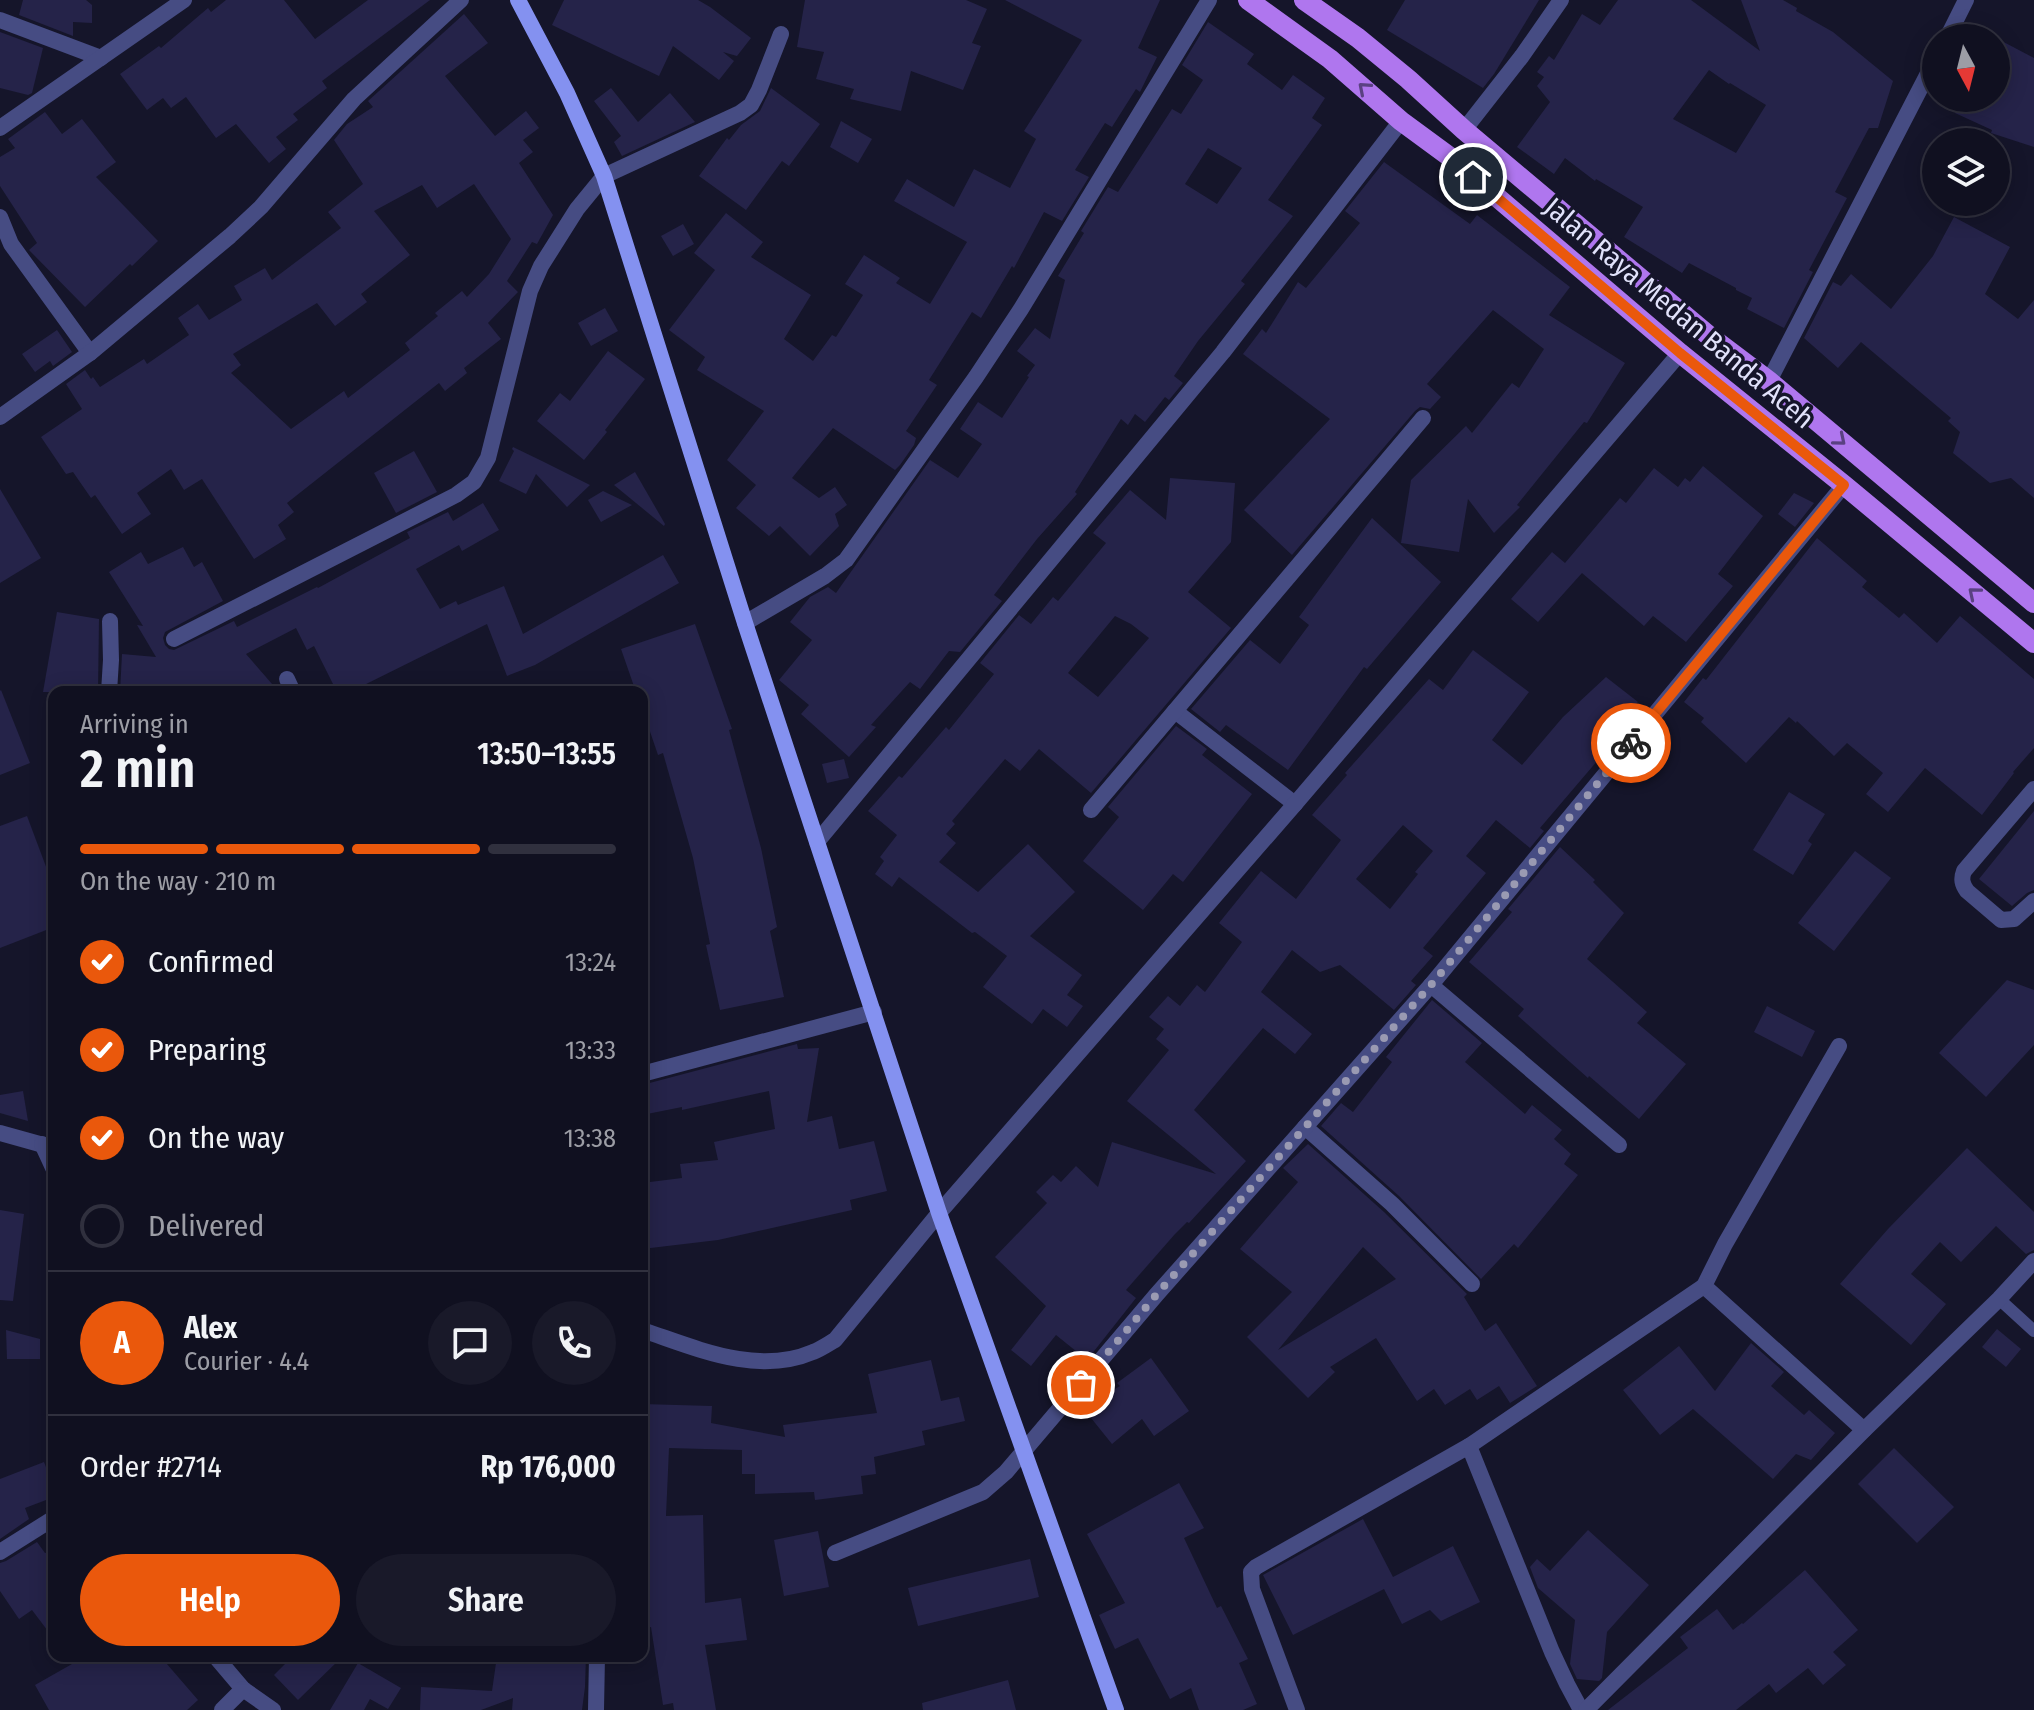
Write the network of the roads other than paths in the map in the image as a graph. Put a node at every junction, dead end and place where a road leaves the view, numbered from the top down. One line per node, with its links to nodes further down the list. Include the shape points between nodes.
1 (184, 0): 12 (street)
2 (461, 0): 19 (street, via 354,99 241,227)
3 (518, 0): 17 (main road)
4 (1209, 0): 27 (street, via 1021,309 846,560)
5 (1248, 0): 14 (main road, Jalan Raya Medan Banda Aceh, one-way to 5, via 1330,59)
6 (1304, 0): 16 (main road, via 1398,70)
7 (1561, 0): 16 (street)
8 (1966, 0): 10 (street)
9 (0, 20): 12 (street)
10 (1954, 24)
11 (781, 34): 17 (street, via 751,105)
12 (101, 58): 15 (street)
13 (1922, 85): 21 (street)
14 (1401, 121): 20 (main road, Jalan Raya Medan Banda Aceh); 35 (street, via 1223,352)
15 (0, 128)
16 (1464, 130): 21 (main road)
17 (604, 176): 27 (main road); 28 (street, via 577,209 535,279 488,458 474,482)
18 (0, 217): 19 (street, via 11,244)
19 (90, 353): 22 (street)
20 (1680, 353): 24 (main road, Jalan Raya Medan Banda Aceh); 33 (street)
21 (1769, 381): 25 (main road, one-way to 25)
22 (0, 417)
23 (1423, 418): 31 (street)
24 (1844, 485): 29 (main road, Jalan Raya Medan Banda Aceh, one-way to 24); 37 (street)
25 (2034, 603)
26 (110, 621): 30 (street)
27 (745, 623): 35 (main road)
28 (174, 639)
29 (2034, 643)
30 (109, 686)
31 (1175, 711): 33 (street); 34 (street)
32 (2034, 789): 36 (street, via 1962,877 1967,891 2001,920 2014,919)
33 (1295, 804): 45 (street)
34 (1091, 810)
35 (817, 842): 38 (main road)
36 (2034, 901)
37 (1431, 985): 41 (street); 43 (street)
38 (874, 1012): 40 (street); 45 (main road)
39 (1839, 1046): 48 (street)
40 (648, 1072)
41 (1305, 1127): 47 (street); 54 (street)
42 (0, 1133): 44 (street)
43 (1619, 1145)
44 (48, 1146)
45 (939, 1213): 51 (street, via 835,1340 812,1353 753,1362); 54 (main road)
46 (2034, 1261): 49 (street)
47 (1472, 1284)
48 (1704, 1286): 52 (street); 53 (street)
49 (1999, 1299): 50 (lane); 52 (street)
50 (2034, 1331)
51 (648, 1332)
52 (1864, 1430): 66 (street)
53 (1469, 1446): 65 (street, via 1251,1572 1252,1589); 66 (street, via 1552,1652)
54 (1024, 1453): 57 (street, via 983,1492); 64 (main road)
55 (48, 1522): 56 (street)
56 (0, 1552)
57 (835, 1553)
58 (220, 1662): 60 (street)
59 (597, 1662): 63 (street)
60 (243, 1689): 61 (street); 62 (street)
61 (222, 1710)
62 (273, 1710)
63 (596, 1710)
64 (1116, 1710)
65 (1297, 1710)
66 (1584, 1710)

